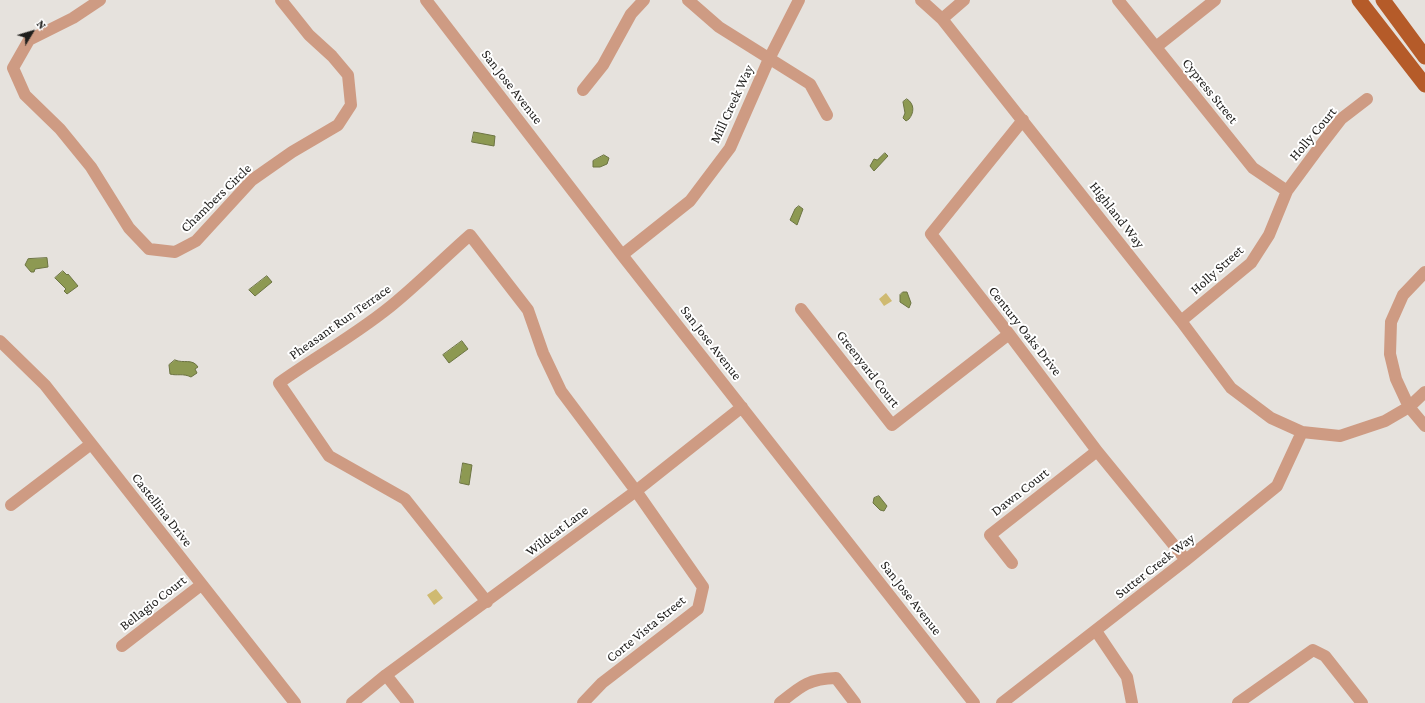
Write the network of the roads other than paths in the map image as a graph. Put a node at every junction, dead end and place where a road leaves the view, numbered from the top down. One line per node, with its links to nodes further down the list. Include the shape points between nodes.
1 (100, 0): 12 (street, Chambers Circle, via 73,18 29,40 13,68 25,95 60,129 91,167 129,228 149,249 176,252 196,241 252,180 292,152 338,126 351,105 348,75 309,35)
2 (426, 0): 23 (street, San Jose Avenue)
3 (644, 0): 18 (street, via 631,14 603,65)
4 (688, 0): 16 (street, via 719,27)
5 (799, 0): 16 (street, Mill Creek Way)
6 (921, 0): 13 (street, Highland Way)
7 (964, 0): 13 (street)
8 (1118, 0): 14 (street, Cypress Street)
9 (1215, 0): 14 (street)
10 (1359, 0): 17 (main road)
11 (1383, 0): 15 (main road)
12 (283, 1)
13 (942, 19): 21 (street, Highland Way)
14 (1156, 47): 22 (street, Cypress Street, via 1253,168)
15 (1425, 57)
16 (769, 59): 20 (street, via 810,84); 23 (street, Mill Creek Way, via 730,148 690,201)
17 (1425, 84)
18 (583, 90)
19 (1367, 99): 22 (street, Holly Court, via 1342,120)
20 (827, 115)
21 (1023, 120): 26 (street, Highland Way); 27 (street, Century Oaks Drive, via 931,234)
22 (1287, 191): 26 (street, Holly Street, via 1269,235 1251,263)
23 (622, 255): 30 (street, San Jose Avenue)
24 (1425, 272): 31 (street, via 1403,295 1391,322 1390,354 1396,379)
25 (802, 309): 27 (street, Greenyard Court, via 892,425)
26 (1181, 321): 33 (street, Highland Way, via 1231,388 1271,418)
27 (1010, 334): 35 (street, Century Oaks Drive)
28 (0, 341): 34 (street, Castellina Drive, via 45,385)
29 (1425, 392): 31 (street, Highland Way)
30 (742, 407): 36 (street, Wildcat Lane); 51 (street, San Jose Avenue)
31 (1409, 407): 32 (street); 33 (street, Highland Way, via 1385,421 1340,436)
32 (1425, 426)
33 (1302, 432): 38 (street, Sutter Creek Way, via 1277,486)
34 (91, 444): 37 (street); 40 (street, Castellina Drive)
35 (1098, 451): 38 (street, Century Oaks Drive); 39 (street, Dawn Court, via 990,534)
36 (636, 491): 41 (street, Wildcat Lane); 41 (street, Pheasant Run Terrace, via 561,391 543,353 528,310 470,235 397,302 279,383 329,456 404,499); 48 (street, Corte Vista Street, via 703,587 698,609 602,683)
37 (11, 505)
38 (1186, 560): 42 (street, Sutter Creek Way)
39 (1012, 563)
40 (201, 585): 43 (street, Bellagio Court); 45 (street, Castellina Drive)
41 (487, 602): 44 (street, Wildcat Lane)
42 (1096, 631): 52 (street, Sutter Creek Way); 53 (street, via 1127,677)
43 (122, 646)
44 (386, 675): 46 (street, Wildcat Lane); 47 (street)
45 (296, 703)
46 (352, 703)
47 (408, 703)
48 (583, 703)
49 (780, 703): 50 (street, via 802,685 814,680 836,678)
50 (855, 703)
51 (974, 703)
52 (1002, 703)
53 (1132, 703)
54 (1238, 703): 55 (street, via 1313,650 1325,656)
55 (1362, 703)

